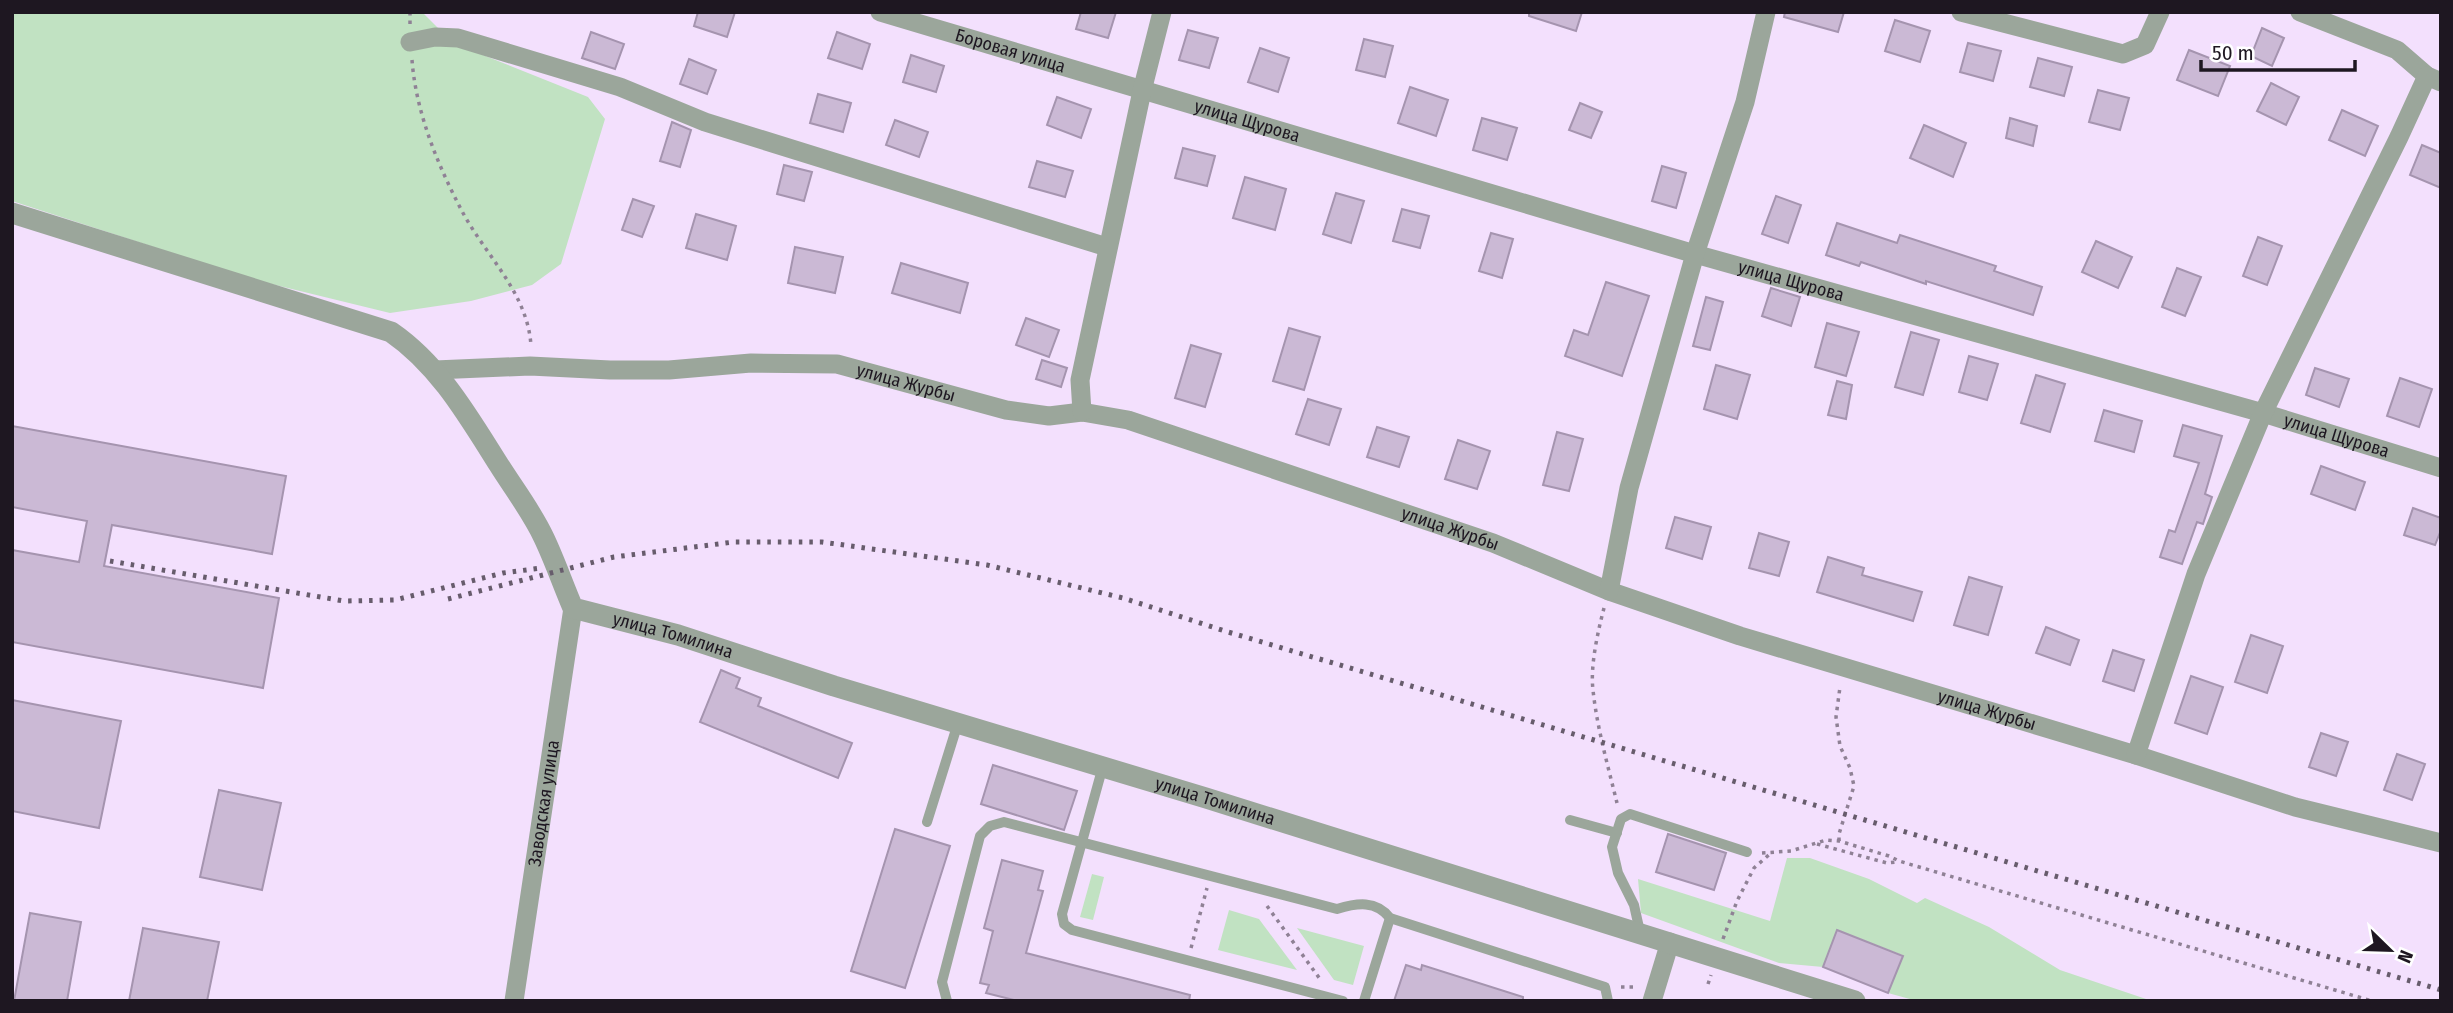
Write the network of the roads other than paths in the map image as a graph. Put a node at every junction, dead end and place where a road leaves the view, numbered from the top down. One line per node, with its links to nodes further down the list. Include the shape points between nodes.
1 (880, 12): 9 (street, Боровая улица)
2 (1162, 12): 9 (street)
3 (1766, 12): 12 (street, via 1745,102)
4 (1961, 12): 5 (street, via 2123,54 2145,45)
5 (2160, 12)
6 (2300, 12): 8 (street, via 2397,50)
7 (410, 43): 11 (street, via 458,38 620,87 705,122)
8 (2434, 79): 15 (street, via 2399,137)
9 (1142, 91): 11 (street); 12 (street, улица Щурова)
10 (12, 213): 13 (street, via 391,332)
11 (1107, 247): 14 (street, via 1080,380)
12 (1695, 254): 15 (street, улица Щурова); 17 (street, via 1629,488)
13 (435, 370): 14 (street, улица Журбы, via 530,366 669,370 751,363 836,364 1006,410 1049,416); 18 (street, via 533,517)
14 (1082, 412): 17 (street, улица Журбы, via 1128,420 1493,543)
15 (2263, 413): 16 (street, улица Щурова); 20 (street, via 2196,574)
16 (2441, 468)
17 (1609, 591): 20 (street, улица Журбы, via 1740,636)
18 (573, 608): 19 (street, улица Томилина, via 678,635); 32 (street, Заводская улица)
19 (958, 723): 21 (street, улица Томилина); 23 (lane)
20 (2136, 755): 26 (street, улица Журбы, via 2295,807)
21 (1103, 766): 25 (lane); 29 (street, улица Томилина)
22 (1570, 820): 24 (lane)
23 (927, 822)
24 (1617, 833): 27 (lane, via 1621,819 1630,814); 29 (lane, via 1612,847 1618,873 1634,905)
25 (1081, 842): 28 (lane, via 1337,909 1359,903 1384,911); 31 (lane, via 1062,914 1064,924 1072,930); 33 (lane, via 1004,822 990,825 980,836 942,982)
26 (2441, 843)
27 (1747, 852)
28 (1390, 918): 34 (lane); 35 (lane, via 1605,987)
29 (1640, 932): 30 (street, улица Томилина)
30 (1670, 942): 36 (street); 37 (street, улица Томилина)
31 (1338, 1000)
32 (514, 1001)
33 (947, 1001)
34 (1364, 1001)
35 (1608, 1001)
36 (1652, 1001)
37 (1855, 1001)

